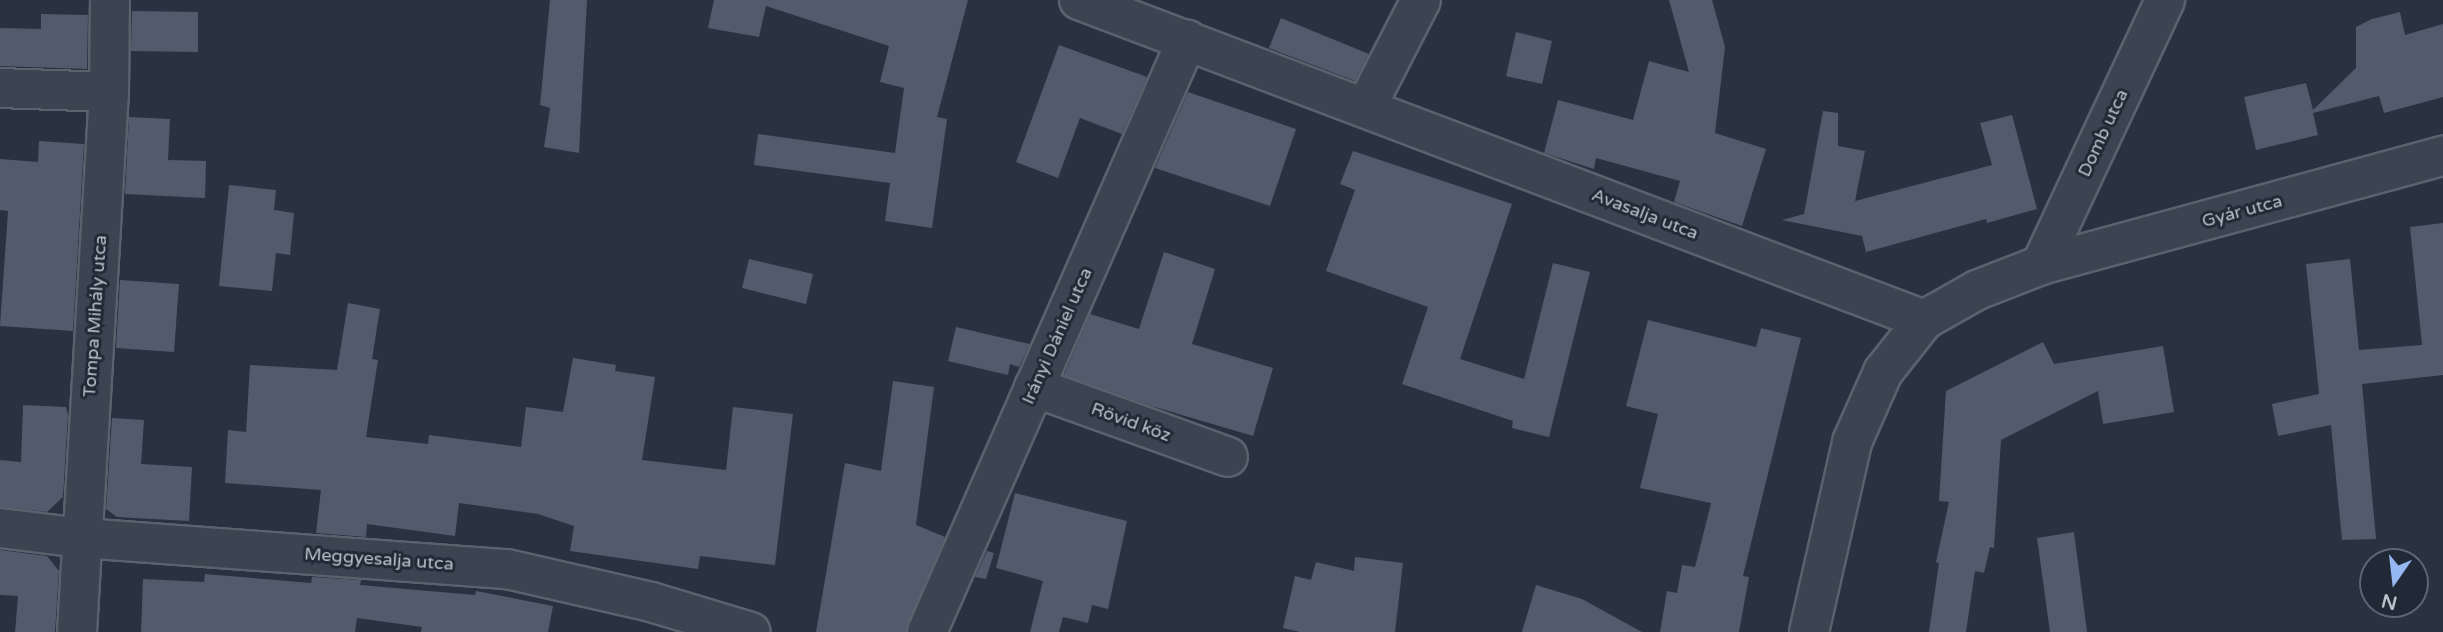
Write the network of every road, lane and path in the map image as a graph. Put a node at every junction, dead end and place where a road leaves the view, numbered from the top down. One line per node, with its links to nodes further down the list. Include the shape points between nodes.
1 (110, 0): 7 (street, Tompa Mihály utca)
2 (1079, 0): 5 (street, Avasalja utca)
3 (1421, 0): 8 (street)
4 (2165, 0): 10 (street, Domb utca)
5 (1187, 40): 8 (street, Avasalja utca); 12 (street, Irányi Dániel utca)
6 (0, 88): 7 (street)
7 (109, 92): 15 (street, Tompa Mihály utca)
8 (1366, 107): 11 (street, Avasalja utca)
9 (2443, 156): 10 (street, Gyár utca)
10 (2040, 265): 11 (street, Gyár utca, via 1976,290)
11 (1924, 320): 19 (street, via 1883,372 1852,442)
12 (1034, 387): 13 (street, Rövid köz); 18 (street, Irányi Dániel utca)
13 (1228, 457)
14 (0, 528): 15 (street, Meggyesalja utca)
15 (82, 538): 16 (street, Tompa Mihály utca); 17 (street, Meggyesalja utca, via 507,569 651,602)
16 (77, 632)
17 (751, 632)
18 (927, 632)
19 (1809, 632)

